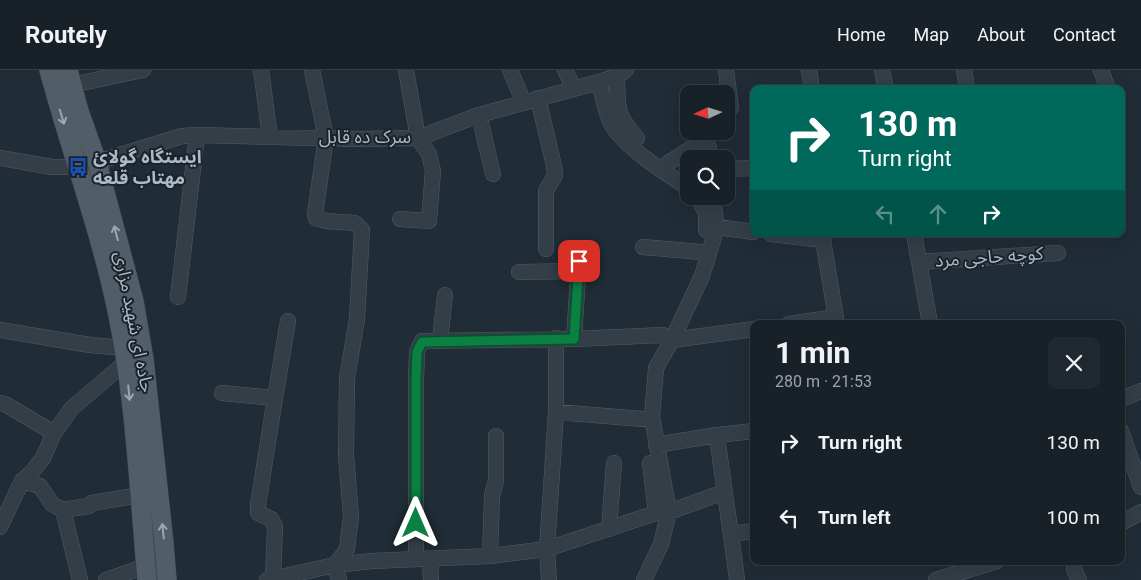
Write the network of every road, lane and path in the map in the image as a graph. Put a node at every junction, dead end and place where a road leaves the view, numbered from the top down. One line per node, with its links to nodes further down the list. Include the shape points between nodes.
1 (49, 70): 32 (main road, جاده ای شهید مزاری, one-way to 32)
2 (143, 70): 14 (street)
3 (261, 70): 25 (street)
4 (312, 70): 26 (street)
5 (406, 70): 27 (street)
6 (510, 70): 22 (street)
7 (565, 70): 21 (street)
8 (726, 70): 16 (street)
9 (809, 70): 17 (street)
10 (882, 70): 18 (street)
11 (964, 70): 19 (street)
12 (1101, 70): 20 (street)
13 (621, 73): 15 (street, سرک ده قابل); 31 (street, via 620,117 640,142)
14 (70, 77): 30 (main road, جاده ای شهید مزاری)
15 (599, 82): 21 (street, سرک ده قابل); 37 (street, via 613,126 656,166)
16 (728, 85)
17 (811, 85)
18 (885, 85)
19 (966, 85)
20 (1107, 85)
21 (574, 89): 22 (street, سرک ده قابل)
22 (531, 100): 23 (street, سرک ده قابل); 46 (street, via 555,175 546,191)
23 (479, 115): 27 (street, سرک ده قابل); 36 (street)
24 (197, 135): 25 (street, سرک ده قابل); 30 (street, سرک ده قابل, via 182,136); 52 (street)
25 (270, 137): 26 (street, سرک ده قابل)
26 (326, 138): 27 (street, سرک ده قابل); 95 (street, via 316,218 355,223 362,230 356,319 347,378 346,455 351,516 347,549)
27 (418, 138): 40 (street, via 429,154 433,171 429,221)
28 (709, 147): 31 (street, via 690,149)
29 (0, 158): 32 (street, via 52,167)
30 (97, 162): 99 (main road, جاده ای شهید مزاری, one-way to 30, via 144,360 134,301)
31 (668, 163): 35 (street)
32 (78, 166): 62 (main road, جاده ای شهید مزاری, via 111,286)
33 (750, 168): 34 (street)
34 (735, 169)
35 (680, 171)
36 (493, 174)
37 (680, 182)
38 (702, 205): 47 (street, via 707,226)
39 (714, 205): 41 (street)
40 (400, 219)
41 (717, 227): 42 (street); 59 (street, via 702,276)
42 (750, 231)
43 (822, 237): 53 (street)
44 (915, 237): 49 (street)
45 (643, 247): 47 (street)
46 (546, 249)
47 (700, 252): 59 (street)
48 (1058, 253): 49 (street, کوچه حاجی مرد)
49 (919, 262): 54 (street)
50 (519, 272): 60 (street, via 579,266)
51 (445, 295): 61 (street)
52 (178, 297)
53 (836, 320)
54 (929, 320)
55 (288, 321): 66 (street)
56 (750, 328): 59 (street)
57 (0, 330): 62 (street, via 90,345)
58 (556, 338): 60 (street); 61 (street); 68 (street)
59 (668, 338): 60 (street); 69 (street, via 647,374); 75 (street, via 656,368 652,418)
60 (574, 339)
61 (440, 340): 92 (street, via 422,342 417,352)
62 (125, 355): 71 (street, via 72,408); 81 (main road, جاده ای شهید مزاری, one-way to 81)
63 (1141, 391): 65 (street)
64 (222, 393): 66 (street)
65 (1125, 397)
66 (275, 398): 96 (street, via 258,504 258,513 272,519 275,526)
67 (0, 403): 71 (street)
68 (556, 412): 69 (street); 90 (street)
69 (643, 419): 84 (street)
70 (750, 431): 72 (street)
71 (54, 434): 78 (street, via 43,458)
72 (718, 434): 75 (street); 80 (street)
73 (496, 436): 91 (street)
74 (1125, 438): 76 (street)
75 (656, 445): 84 (street)
76 (1136, 458): 79 (street)
77 (614, 463): 87 (street)
78 (22, 481): 82 (street, via 40,486 52,504); 86 (street)
79 (1141, 488)
80 (724, 492): 84 (street); 89 (street)
81 (140, 495): 82 (street); 94 (main road, جاده ای شهید مزاری)
82 (63, 510): 97 (street)
83 (1141, 512): 85 (street)
84 (662, 513): 87 (street); 102 (street, via 661,544)
85 (1125, 521)
86 (0, 528)
87 (609, 529): 90 (street)
88 (750, 532): 89 (street)
89 (731, 534): 103 (street)
90 (547, 549): 91 (street); 101 (street)
91 (490, 556): 92 (street)
92 (423, 559): 95 (street); 100 (street)
93 (984, 565): 104 (street)
94 (146, 573): 98 (street)
95 (337, 573): 96 (street)
96 (270, 579)
97 (80, 580)
98 (106, 580)
99 (167, 580)
100 (431, 580)
101 (549, 580)
102 (644, 580)
103 (737, 580)
104 (936, 580)

